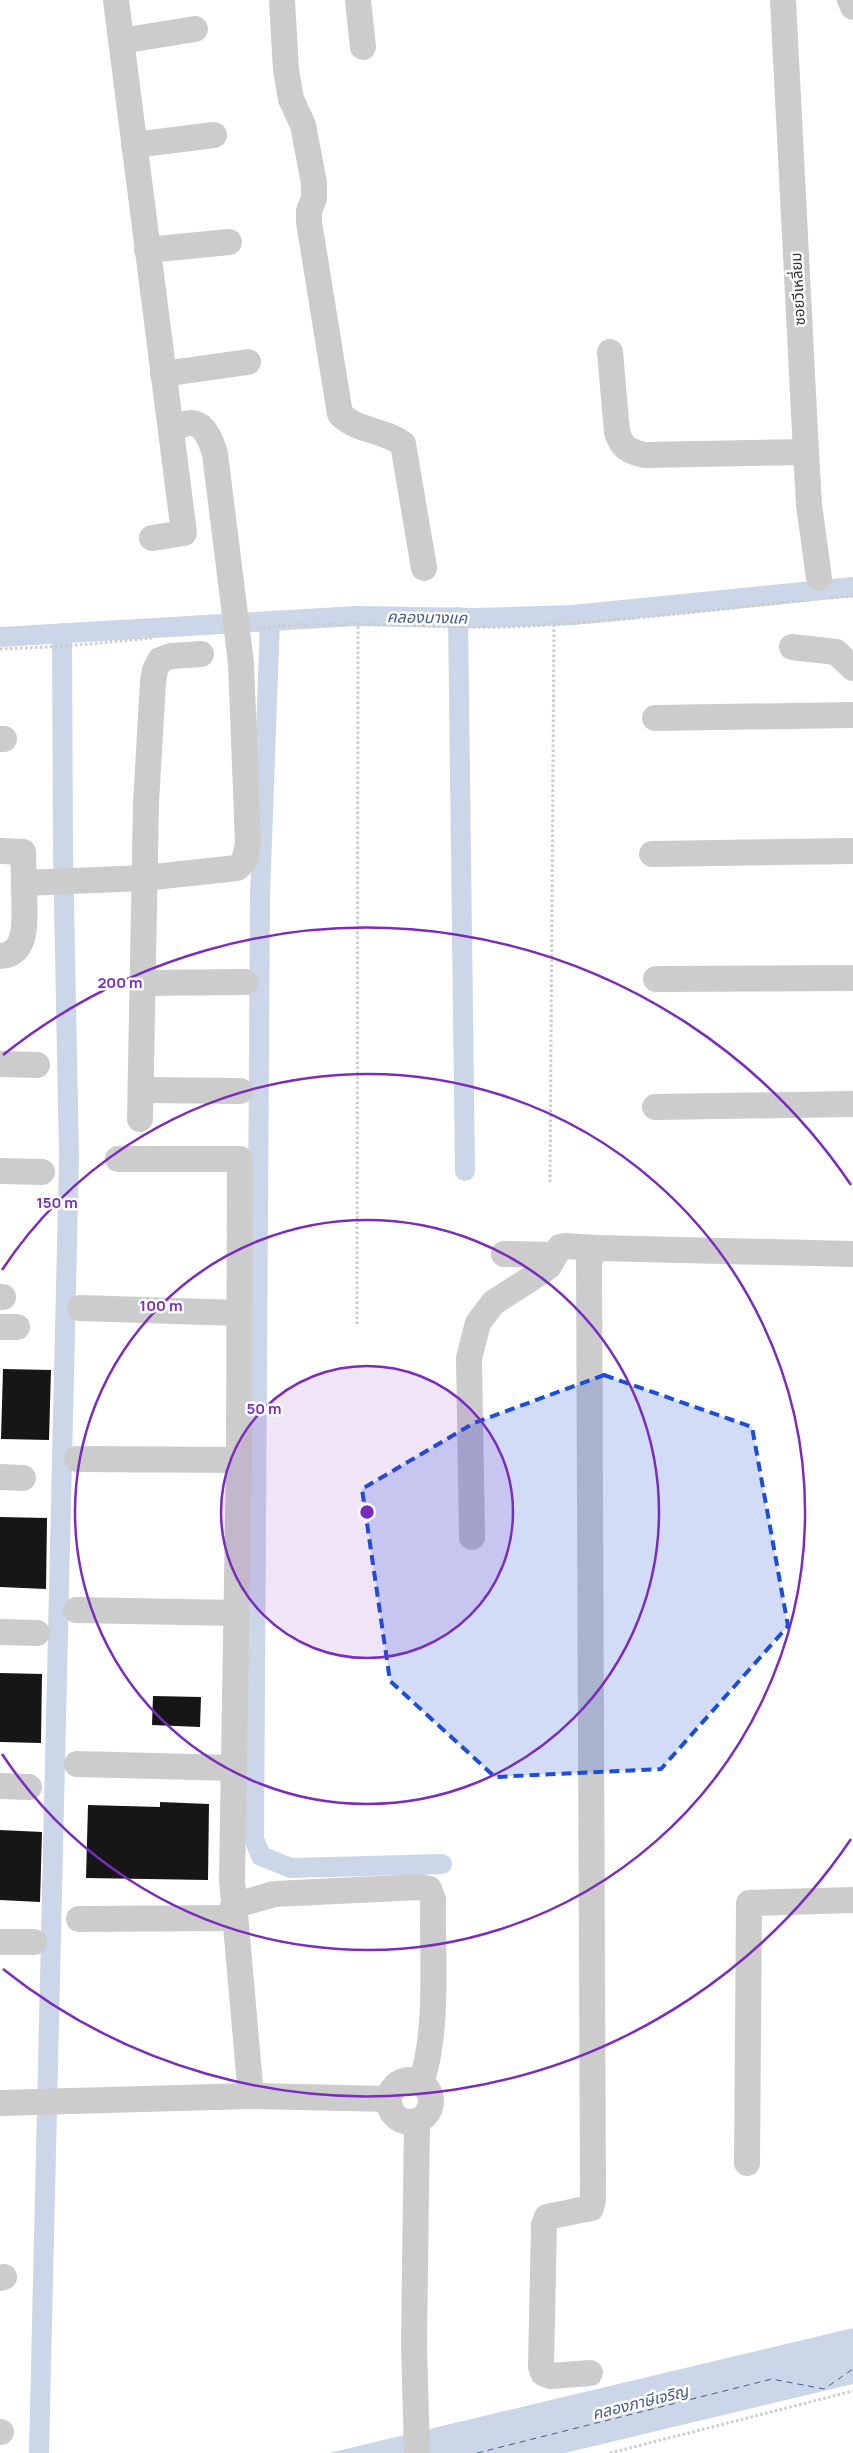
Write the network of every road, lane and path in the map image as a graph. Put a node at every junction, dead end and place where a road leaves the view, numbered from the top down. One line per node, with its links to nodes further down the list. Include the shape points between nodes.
1 (116, 0): 9 (street)
2 (282, 0): 21 (street, via 291,99 303,125 314,183 309,222 340,414 348,422 393,436 403,444)
3 (358, 0): 10 (street)
4 (783, 0): 19 (street, ซอยวีเหลี่ยม)
5 (850, 0): 6 (street); 7 (street)
6 (853, 3)
7 (853, 7)
8 (195, 29): 9 (street)
9 (121, 41): 12 (street)
10 (363, 47)
11 (214, 135): 12 (street)
12 (134, 145): 14 (street)
13 (230, 242): 14 (street)
14 (147, 250): 17 (street)
15 (610, 352): 19 (street, via 617,432 620,444 627,450 644,455)
16 (248, 362): 17 (street)
17 (164, 374): 18 (street)
18 (171, 432): 20 (street, via 184,534); 37 (street, via 184,424 203,427 215,454 240,663 248,843 244,862 237,868)
19 (806, 452): 22 (street, ซอยวีเหลี่ยม)
20 (152, 538)
21 (424, 568)
22 (820, 592): 23 (path); 24 (path, via 607,621)
23 (853, 596)
24 (554, 624): 25 (path, via 507,627); 54 (path)
25 (358, 625): 26 (path); 61 (path)
26 (252, 628)
27 (155, 638): 29 (path)
28 (792, 647): 31 (street, via 836,652)
29 (0, 649)
30 (201, 654): 37 (street, via 171,656 160,660 155,670)
31 (853, 668)
32 (853, 715): 33 (street)
33 (655, 718)
34 (0, 851): 38 (street, via 24,852)
35 (853, 851): 36 (street)
36 (652, 854)
37 (144, 878): 38 (street); 43 (street)
38 (32, 883): 39 (street, via 19,949 10,956)
39 (0, 956)
40 (853, 978): 41 (street)
41 (656, 979)
42 (245, 982): 43 (street)
43 (142, 983): 46 (street)
44 (0, 1064): 45 (street)
45 (37, 1065)
46 (141, 1090): 47 (street); 50 (street)
47 (240, 1091)
48 (853, 1104): 49 (street)
49 (655, 1107)
50 (140, 1118)
51 (118, 1160): 60 (street, via 240,1159)
52 (0, 1171): 53 (street)
53 (42, 1172)
54 (550, 1182)
55 (597, 1248): 57 (street); 58 (street, via 564,1246); 84 (street, via 588,1260 593,2200 591,2208 547,2217 544,2225 541,2367 543,2373 550,2376)
56 (504, 1254): 58 (street)
57 (853, 1254)
58 (555, 1255): 64 (street, via 549,1266 493,1303 478,1323 469,1358)
59 (80, 1308): 60 (street)
60 (239, 1313): 63 (street)
61 (356, 1324)
62 (77, 1459): 63 (street)
63 (239, 1460): 66 (street)
64 (472, 1537)
65 (76, 1610): 66 (street)
66 (236, 1613): 70 (street)
67 (0, 1632): 68 (street)
68 (37, 1633)
69 (76, 1764): 70 (street)
70 (234, 1768): 74 (street)
71 (0, 1786): 72 (street)
72 (29, 1786)
73 (853, 1900): 83 (street, via 749,1903)
74 (234, 1912): 75 (street); 78 (street, via 274,1894 429,1889 433,1900 431,2030 428,2060); 79 (street)
75 (79, 1919)
76 (0, 1942): 77 (street)
77 (34, 1942)
78 (421, 2083): 80 (street, via 409,2080 397,2084); 82 (street, via 431,2103)
79 (251, 2096): 80 (street); 81 (street)
80 (388, 2099): 82 (street, via 396,2117)
81 (0, 2103)
82 (417, 2121): 86 (street)
83 (747, 2163)
84 (590, 2373)
85 (853, 2391): 87 (path)
86 (417, 2453)
87 (610, 2453)

